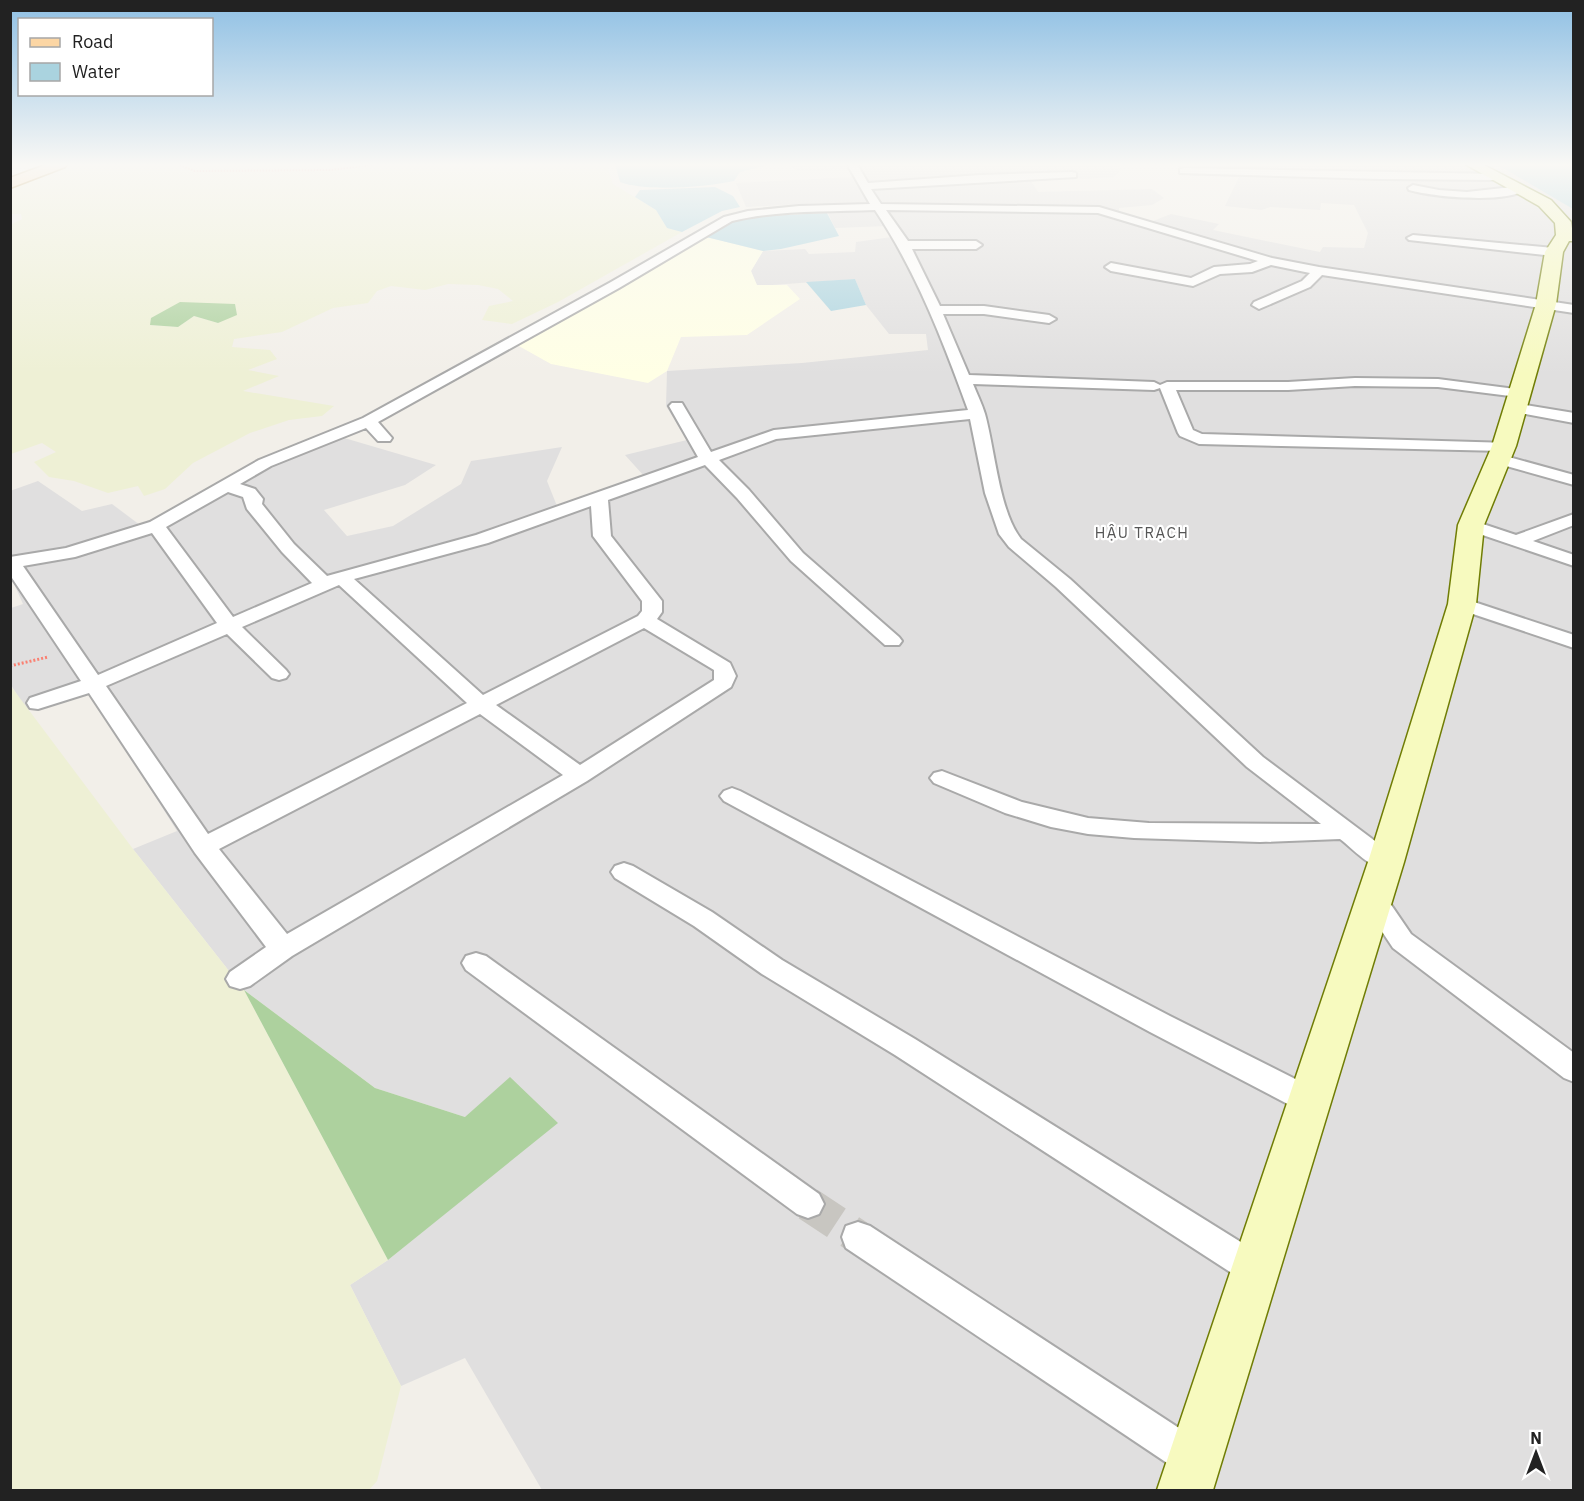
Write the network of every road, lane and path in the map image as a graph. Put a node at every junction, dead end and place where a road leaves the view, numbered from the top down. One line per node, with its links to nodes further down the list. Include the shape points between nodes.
1 (702, 234): 21 (street)
2 (897, 234): 6 (street)
3 (1180, 234): 8 (street)
4 (1413, 238): 5 (street)
5 (1564, 241): 12 (street)
6 (904, 244): 7 (street); 13 (street)
7 (976, 245)
8 (1270, 261): 9 (street, via 1252,268 1218,270 1192,282); 10 (street)
9 (1110, 267)
10 (1319, 271): 11 (street, via 1306,284); 12 (street)
11 (1259, 305)
12 (1560, 307): 17 (street)
13 (935, 310): 14 (street, via 984,310); 15 (street)
14 (1049, 319)
15 (964, 379): 16 (street); 19 (street)
16 (1154, 386)
17 (1516, 401): 20 (street); 23 (street); 23 (street, via 1438,383 1167,386 1186,433 1199,439)
18 (677, 406): 24 (street)
19 (976, 414): 24 (street, via 788,432); 49 (street, via 994,493 1015,543 1063,582 1255,762)
20 (1574, 418)
21 (368, 421): 22 (street); 26 (street, via 265,463)
22 (384, 438)
23 (1501, 452): 25 (street); 29 (street)
24 (707, 458): 27 (street); 38 (street, via 797,557)
25 (1574, 480)
26 (231, 482): 30 (street); 34 (street, via 235,490 249,493 253,505 275,533)
27 (599, 498): 34 (street, via 482,539); 36 (street, via 602,536 652,601 652,612)
28 (1574, 519): 31 (street)
29 (1471, 525): 31 (street); 35 (street)
30 (156, 526): 33 (street, via 69,553); 37 (street)
31 (1519, 540): 32 (street)
32 (1574, 561)
33 (11, 563): 40 (street)
34 (333, 581): 37 (street); 45 (street)
35 (1462, 604): 39 (street); 51 (street)
36 (645, 620): 45 (street); 46 (street, via 723,667 724,682)
37 (228, 624): 42 (street); 43 (street)
38 (892, 641)
39 (1574, 642)
40 (71, 651): 41 (path); 43 (street)
41 (10, 666)
42 (279, 674)
43 (94, 684): 44 (street); 50 (street)
44 (38, 703)
45 (482, 705): 46 (street); 50 (street)
46 (579, 776): 54 (street)
47 (942, 777): 49 (street, via 1030,812 1087,826 1259,834)
48 (732, 796): 58 (street)
49 (1342, 831): 51 (street)
50 (204, 847): 54 (street)
51 (1386, 862): 53 (street)
52 (624, 872): 61 (street)
53 (1374, 900): 57 (street, via 1402,941); 58 (street)
54 (283, 949): 56 (street)
55 (476, 963): 59 (street)
56 (240, 979)
57 (1574, 1070)
58 (1310, 1101): 61 (street)
59 (808, 1204)
60 (858, 1237): 62 (street)
61 (1256, 1270): 62 (street)
62 (1190, 1475)

